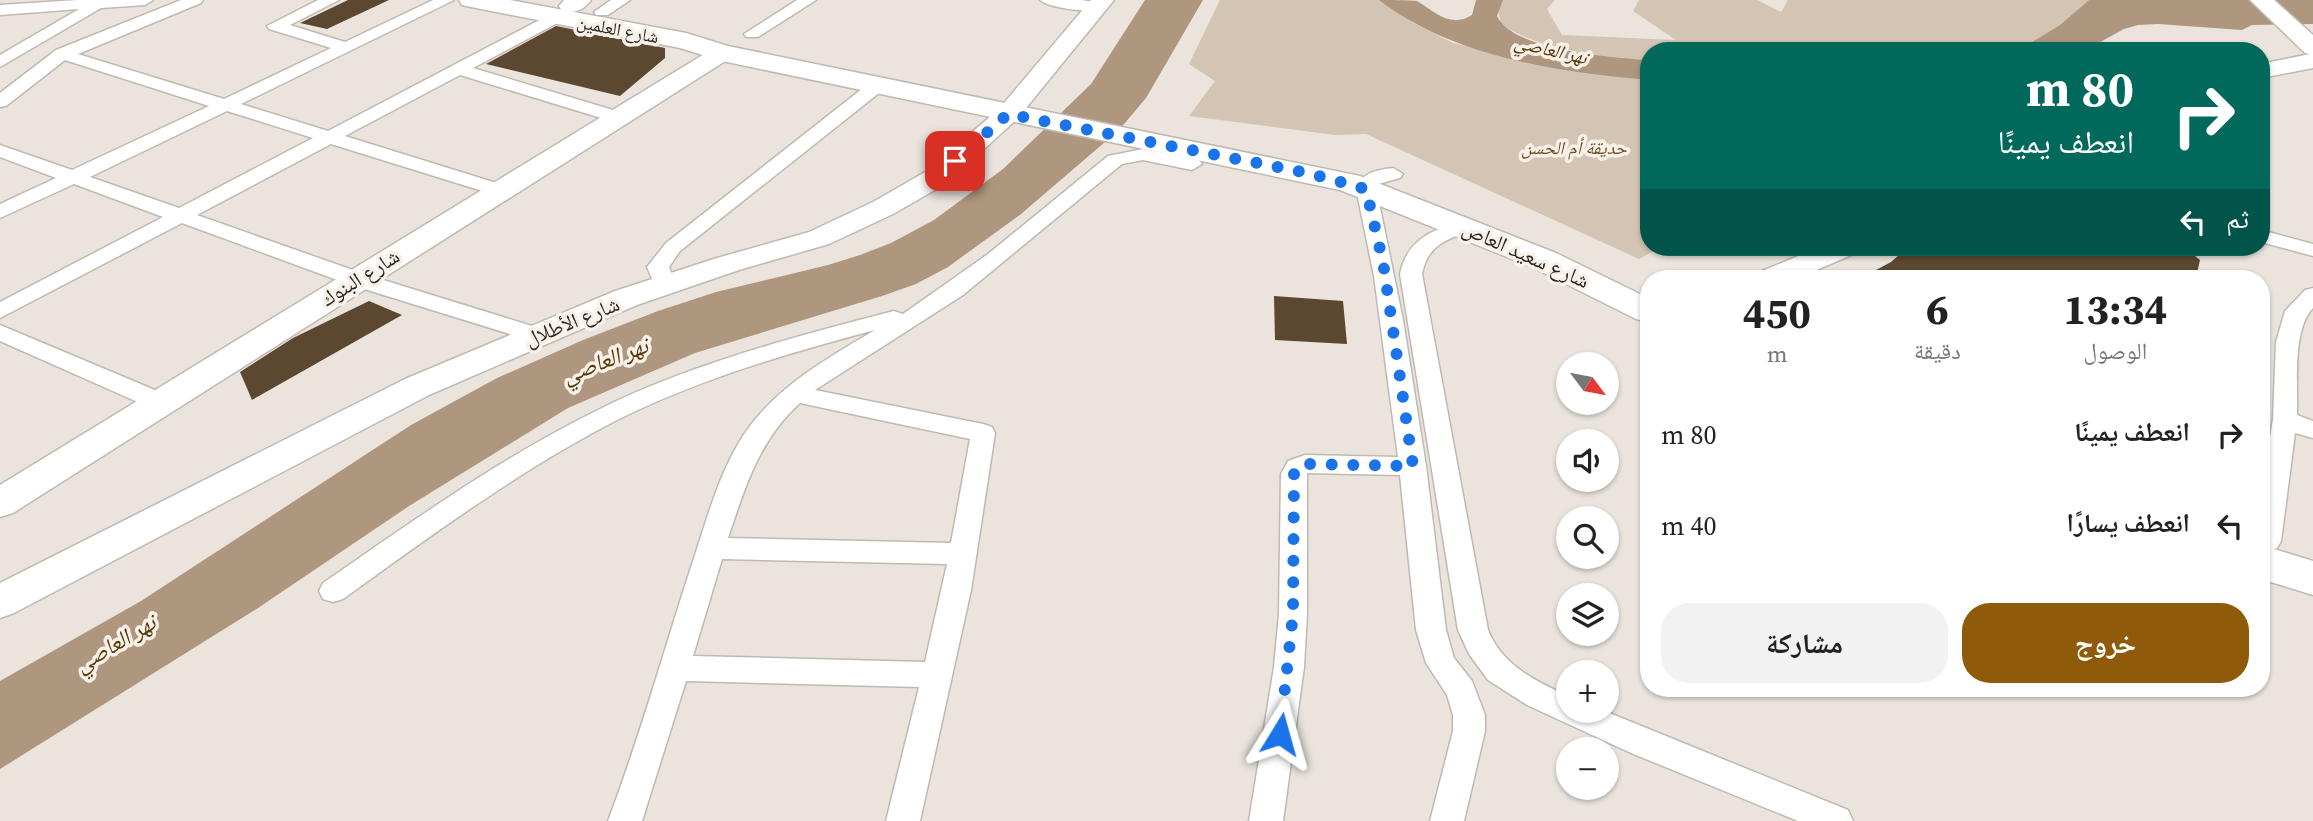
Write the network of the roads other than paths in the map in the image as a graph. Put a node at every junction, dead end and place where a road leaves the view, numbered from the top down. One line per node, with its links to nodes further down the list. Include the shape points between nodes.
1 (145, 0): 9 (street)
2 (195, 0): 18 (street)
3 (331, 0): 16 (street, via 275,26)
4 (446, 0): 16 (street)
5 (471, 0): 11 (main road, شارع العلمين)
6 (808, 0): 14 (street)
7 (1048, 0): 10 (street)
8 (2261, 0): 15 (main road)
9 (100, 4): 13 (street); 20 (street)
10 (1100, 4): 26 (main road, شارع الأطلال)
11 (561, 6): 12 (main road, شارع العلمين); 17 (main road, شارع العلمين); 21 (street)
12 (612, 6): 14 (main road, شارع العلمين, via 699,29)
13 (0, 10)
14 (752, 34): 17 (main road, via 757,40 749,49); 26 (main road, شارع العلمين)
15 (2306, 41)
16 (347, 48): 25 (street)
17 (722, 53): 23 (main road, شارع العلمين); 27 (main road, شارع البنوك)
18 (62, 54): 24 (street); 25 (street)
19 (2313, 61): 22 (main road)
20 (0, 62)
21 (458, 69): 27 (street); 28 (street)
22 (2270, 69)
23 (878, 85): 26 (main road, شارع العلمين); 45 (street, via 673,247 659,267)
24 (0, 102)
25 (228, 105): 28 (street); 31 (street)
26 (1016, 106): 29 (main road); 45 (main road, شارع الأطلال, via 937,177 883,208 819,237)
27 (617, 117): 33 (main road, شارع البنوك)
28 (329, 137): 33 (street); 35 (street)
29 (1181, 147): 32 (main road); 49 (street, via 1122,156 954,292)
30 (0, 151): 31 (street)
31 (72, 178): 34 (street); 35 (street)
32 (1387, 188): 36 (main road, شارع سعيد العاص); 40 (street); 43 (main road, via 1436,190)
33 (499, 190): 44 (main road, شارع البنوك)
34 (0, 212)
35 (179, 216): 44 (street); 48 (street)
36 (1465, 227): 41 (street, via 1433,237); 47 (main road, شارع سعيد العاص)
37 (2270, 238): 38 (street)
38 (2313, 250)
39 (1824, 256): 42 (main road)
40 (1383, 262): 41 (street); 56 (street)
41 (1412, 264): 68 (street, via 1473,630)
42 (1792, 270)
43 (1640, 278)
44 (356, 279): 51 (street); 53 (main road, شارع البنوك)
45 (665, 285): 51 (main road, شارع الأطلال)
46 (2313, 295): 54 (street, via 2293,316)
47 (1640, 307)
48 (0, 311)
49 (919, 312): 52 (street); 65 (street, via 702,376 611,413 479,489)
50 (0, 332): 53 (street)
51 (537, 335): 66 (main road, شارع الأطلال, via 416,387)
52 (795, 394): 59 (street, via 762,428 746,456); 63 (street, via 982,433)
53 (160, 402): 57 (main road, شارع البنوك)
54 (2285, 419): 55 (street); 58 (street)
55 (2313, 430)
56 (1413, 466): 67 (street); 75 (street, via 1305,464 1294,474 1289,667)
57 (0, 503)
58 (2270, 507)
59 (712, 548): 63 (street); 69 (street)
60 (2270, 549): 62 (main road)
61 (2270, 552): 64 (main road)
62 (2313, 553)
63 (963, 554): 70 (street)
64 (2313, 579)
65 (333, 592)
66 (0, 602)
67 (1436, 650): 68 (street); 76 (street, via 1461,690 1469,715)
68 (1482, 652): 71 (street, via 1503,676)
69 (674, 668): 70 (street); 73 (street)
70 (938, 676): 74 (street)
71 (1556, 704)
72 (1598, 723): 77 (street)
73 (625, 821)
74 (903, 821)
75 (1266, 821)
76 (1447, 821)
77 (1836, 821)

